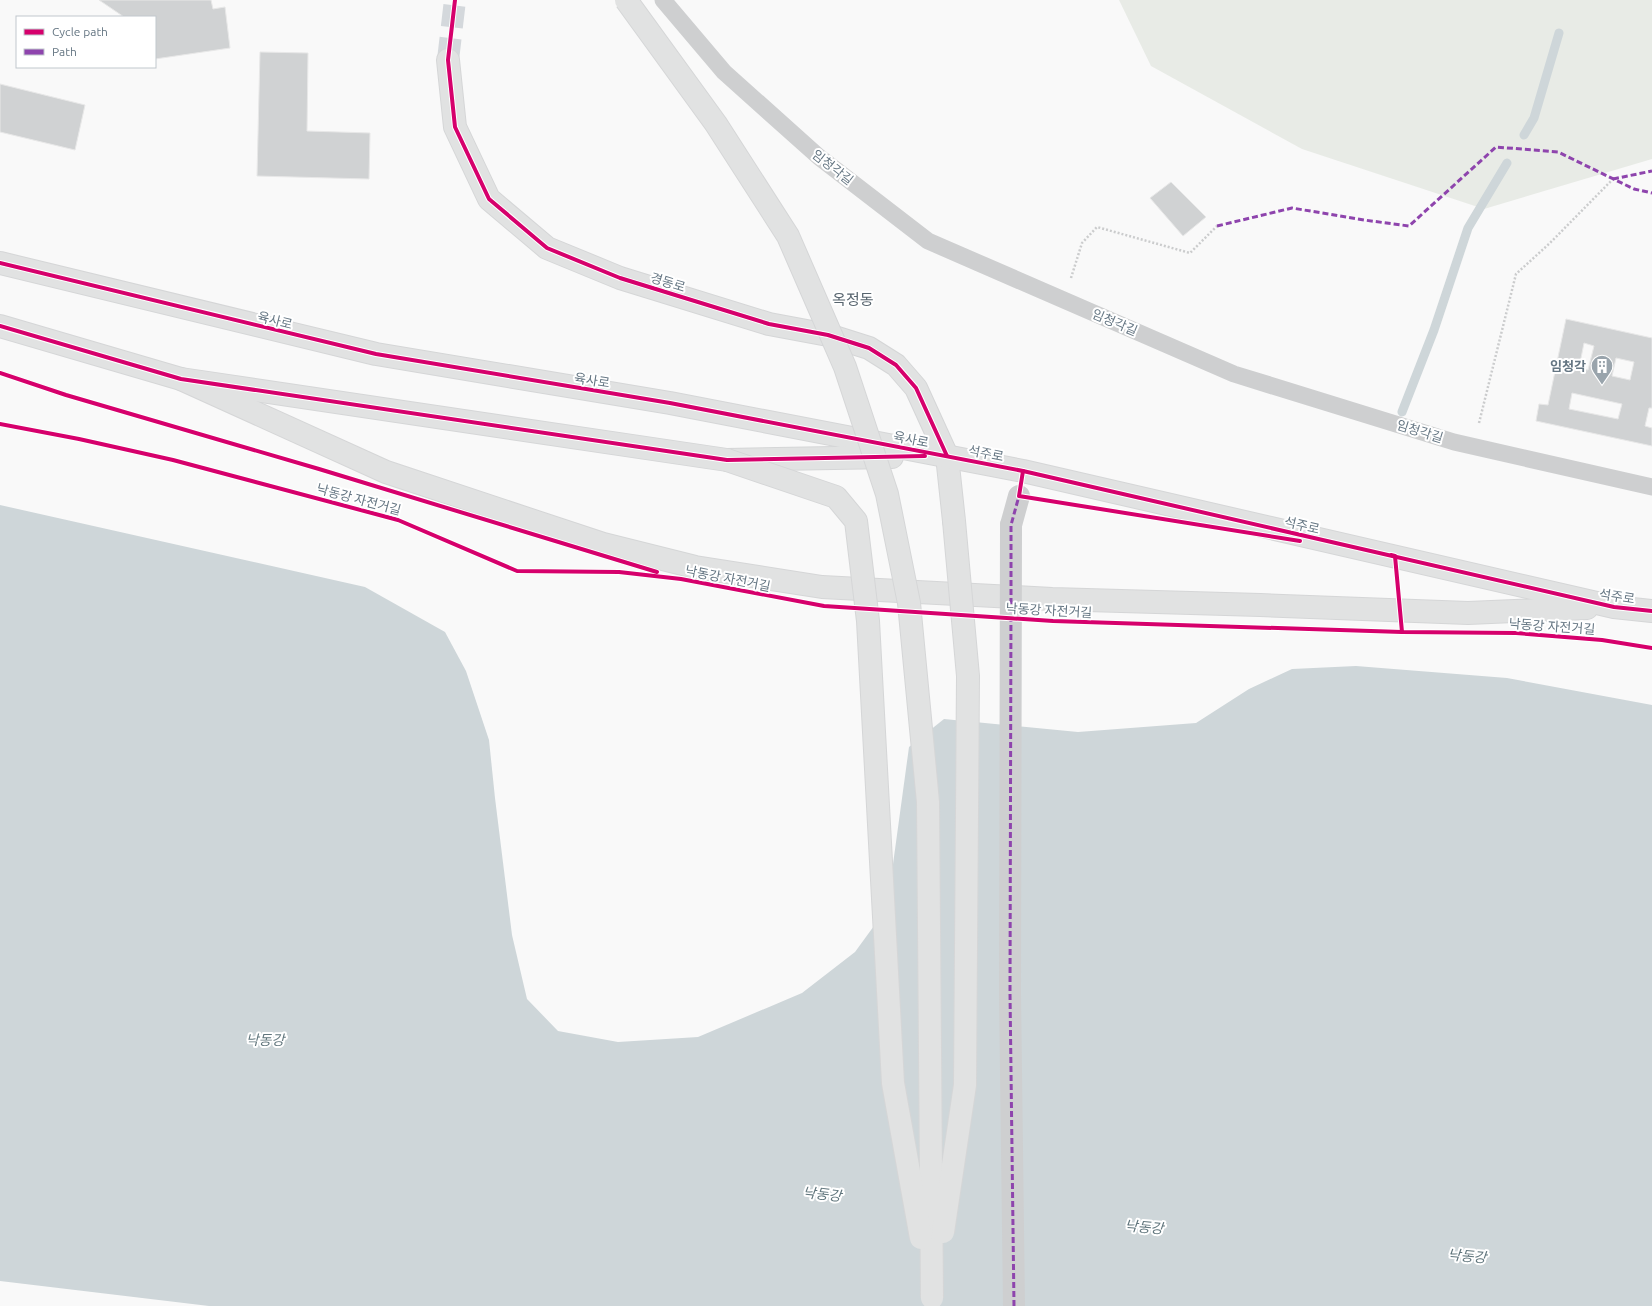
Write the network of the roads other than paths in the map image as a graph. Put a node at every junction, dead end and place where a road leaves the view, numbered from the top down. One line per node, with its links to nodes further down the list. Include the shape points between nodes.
1 (626, 0): 13 (street, bridge, via 716,124 788,236 845,367 887,494 909,603 928,802)
2 (664, 0): 9 (lane, 임청각길, via 724,72 819,157 928,241 1234,374 1454,442)
3 (448, 60): 7 (street, 경동로, via 455,127 489,199 547,248 620,278 769,324 828,336 869,348 896,365 916,388)
4 (0, 263): 7 (street, 육사로, via 376,354 670,403)
5 (0, 326): 6 (street, 육사로)
6 (181, 379): 8 (street, 육사로); 11 (street, via 386,472 603,544 695,567 822,587 1052,599 1468,613)
7 (948, 456): 8 (street, 육사로); 11 (street, 석주로); 13 (street, 경동로, bridge, via 968,676 965,1085)
8 (727, 460): 13 (street, bridge, via 836,497 856,521 868,621 893,1083)
9 (1652, 487)
10 (1019, 496): 14 (street, bridge, via 1011,525 1010,993)
11 (1614, 607): 12 (street, 석주로)
12 (1652, 611)
13 (933, 1303)
14 (1014, 1306)

